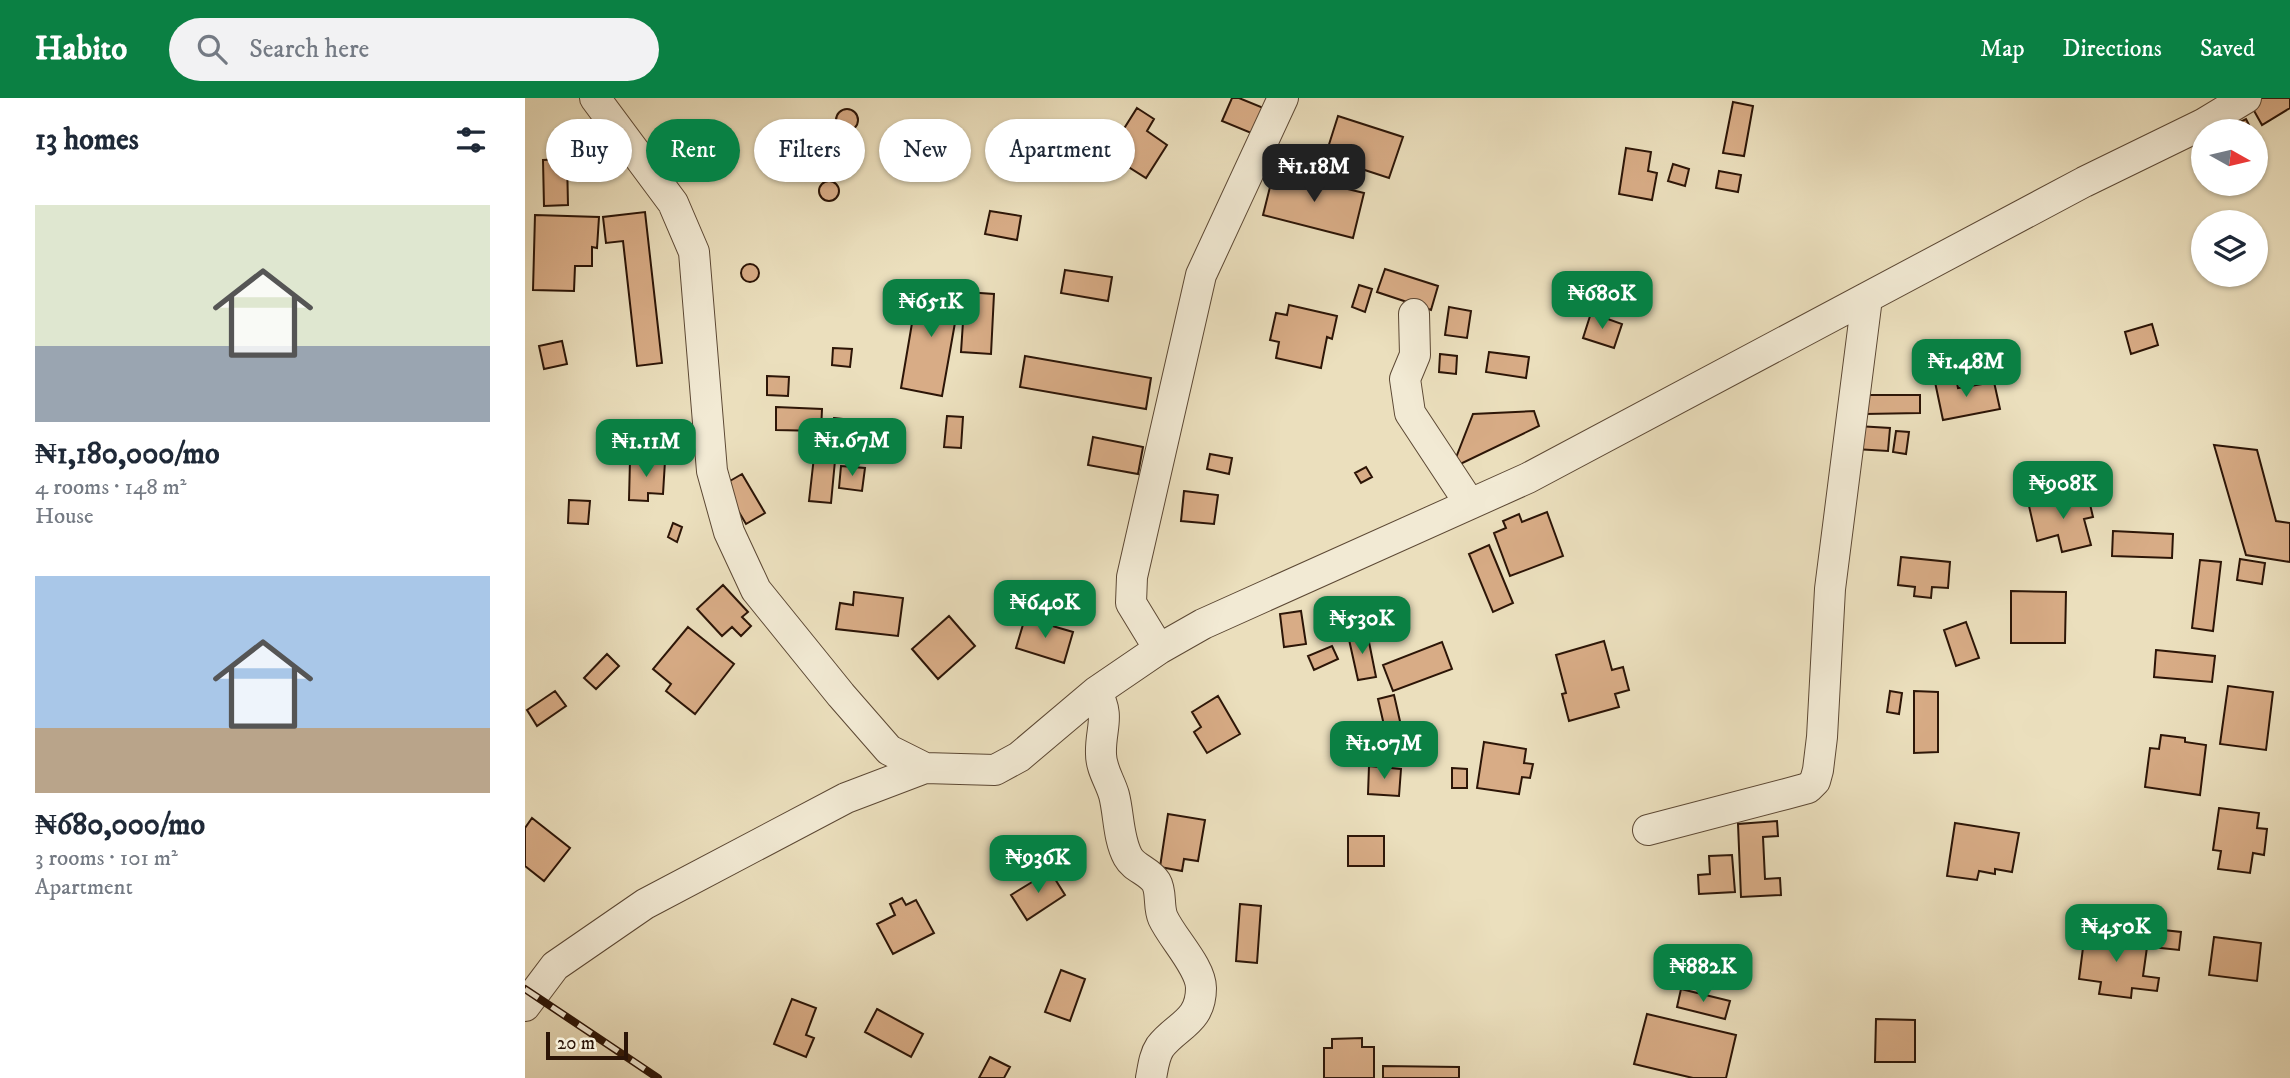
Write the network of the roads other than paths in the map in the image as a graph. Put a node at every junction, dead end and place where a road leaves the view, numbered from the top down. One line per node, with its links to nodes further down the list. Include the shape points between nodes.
1 (596, 98): 9 (street, via 673,203 694,253 712,471 729,532 756,590 890,750)
2 (1283, 98): 7 (street, via 1201,275 1132,577 1131,603)
3 (2246, 98): 4 (street)
4 (1867, 298): 6 (street, via 1528,478); 10 (street, via 1831,589 1815,781 1808,788)
5 (1414, 314): 6 (street, via 1415,355 1405,379 1410,413)
6 (1470, 504): 7 (street, via 1203,624)
7 (1159, 649): 8 (street)
8 (1096, 692): 9 (street, via 1005,766 983,771); 12 (street, via 1105,716 1104,772 1128,858 1154,879 1163,917 1201,985 1196,1013 1161,1047)
9 (925, 768): 11 (street, via 846,797 645,904 555,966)
10 (1648, 830)
11 (525, 1006)
12 (1151, 1078)

